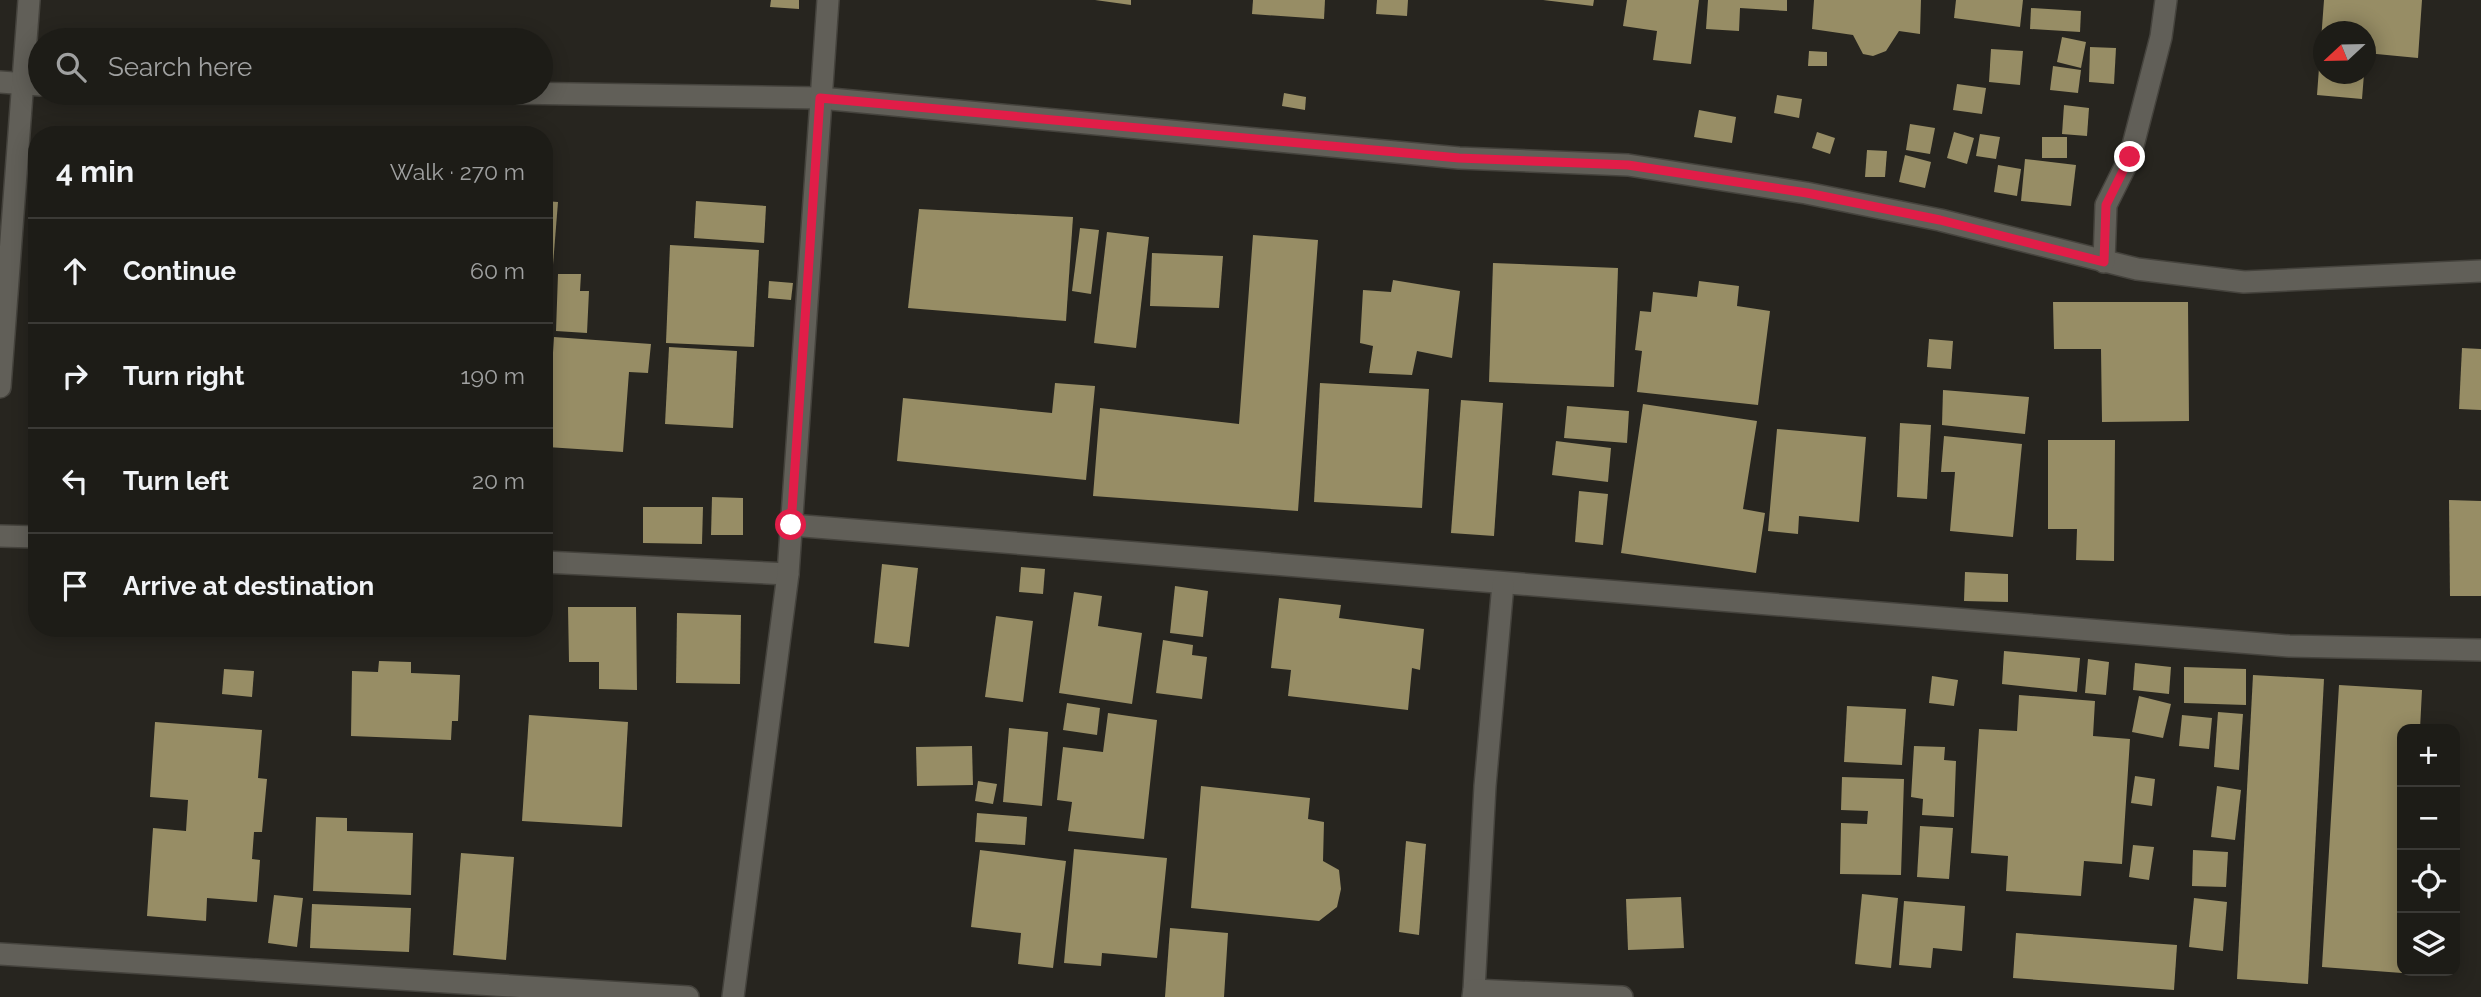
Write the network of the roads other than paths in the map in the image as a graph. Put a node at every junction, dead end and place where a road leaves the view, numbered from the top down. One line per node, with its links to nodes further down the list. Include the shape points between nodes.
1 (29, 0): 4 (street)
2 (828, 0): 8 (street)
3 (2166, 0): 10 (street, via 2130,157 2106,205)
4 (30, 28)
5 (0, 82): 6 (street)
6 (28, 84)
7 (553, 94): 8 (street)
8 (820, 98): 10 (street, via 1459,158 1628,165 1807,193 1940,220); 13 (street)
9 (30, 105): 12 (street)
10 (2104, 262): 11 (street, via 2244,282)
11 (2481, 271)
12 (0, 387)
13 (791, 525): 17 (street); 18 (street)
14 (0, 536): 15 (street)
15 (28, 537)
16 (553, 562): 17 (street)
17 (788, 574): 23 (street)
18 (1503, 584): 19 (street, via 2289,646); 21 (street, via 1485,786)
19 (2481, 650)
20 (0, 954): 22 (street)
21 (1474, 993): 24 (street)
22 (688, 997)
23 (733, 997)
24 (1622, 997)

